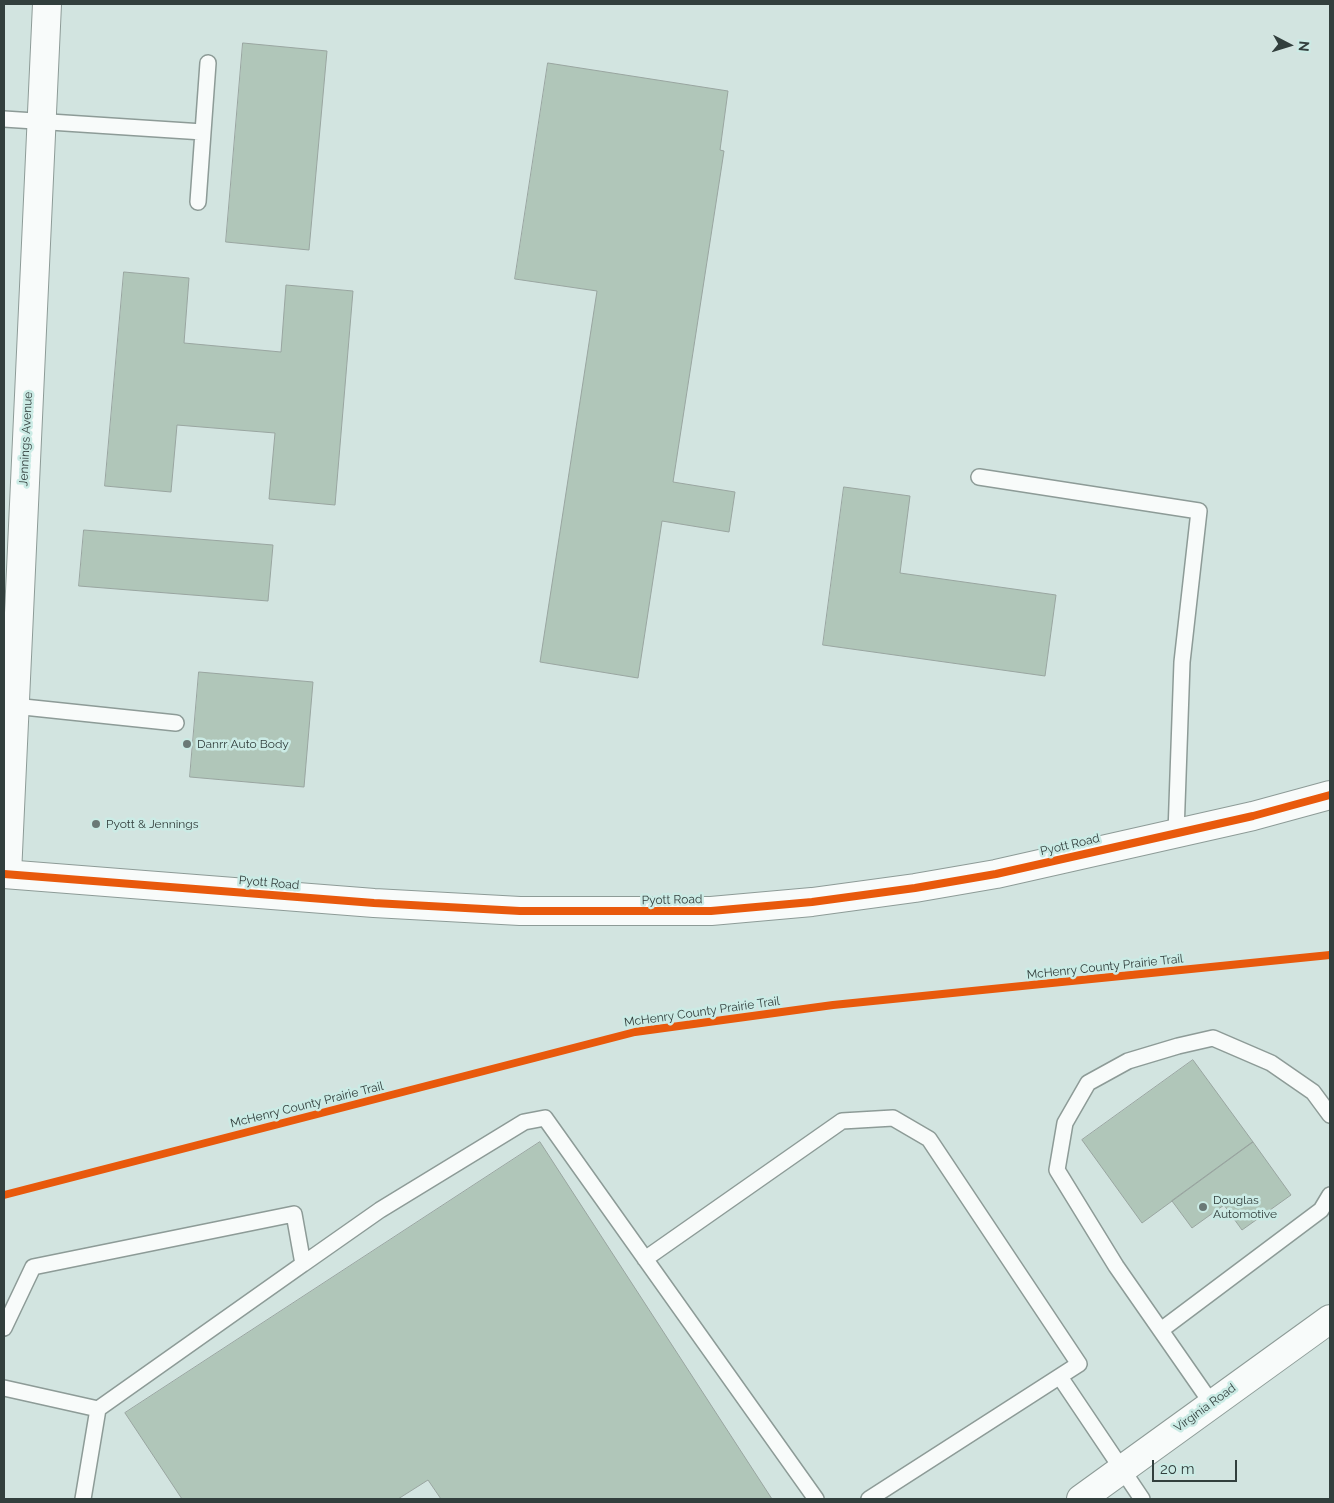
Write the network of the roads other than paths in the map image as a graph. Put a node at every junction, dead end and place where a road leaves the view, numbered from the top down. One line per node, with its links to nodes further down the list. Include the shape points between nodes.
1 (47, 4): 4 (street, Jennings Avenue)
2 (208, 63): 5 (lane)
3 (4, 119): 4 (lane)
4 (41, 122): 5 (lane); 8 (street, Jennings Avenue)
5 (203, 132): 6 (lane)
6 (198, 202)
7 (979, 477): 11 (lane, via 1199,511 1182,662)
8 (14, 706): 9 (lane); 12 (street, Jennings Avenue)
9 (176, 723)
10 (1330, 795): 11 (street, Pyott Road)
11 (1176, 833): 12 (street, Pyott Road, via 996,874 915,888 712,911 520,911)
12 (5, 874)
13 (1330, 1115): 19 (lane, via 1313,1092 1270,1063 1213,1038 1128,1061 1088,1083 1065,1123 1057,1170 1116,1266)
14 (1330, 1195): 19 (lane, via 1321,1210)
15 (645, 1259): 16 (lane, via 545,1118 524,1122 380,1210); 20 (lane, via 842,1121 893,1118 929,1139 1079,1364); 26 (lane)
16 (303, 1264): 18 (lane, via 294,1214 32,1267); 23 (lane)
17 (1330, 1319): 22 (street, Virginia Road)
18 (4, 1328)
19 (1161, 1330): 22 (lane)
20 (1060, 1377): 24 (lane); 27 (lane)
21 (4, 1388): 23 (lane)
22 (1212, 1404): 24 (street, Virginia Road)
23 (98, 1409): 25 (lane)
24 (1122, 1470): 28 (street, Virginia Road); 29 (lane)
25 (83, 1499)
26 (816, 1499)
27 (869, 1499)
28 (1081, 1499)
29 (1142, 1499)

